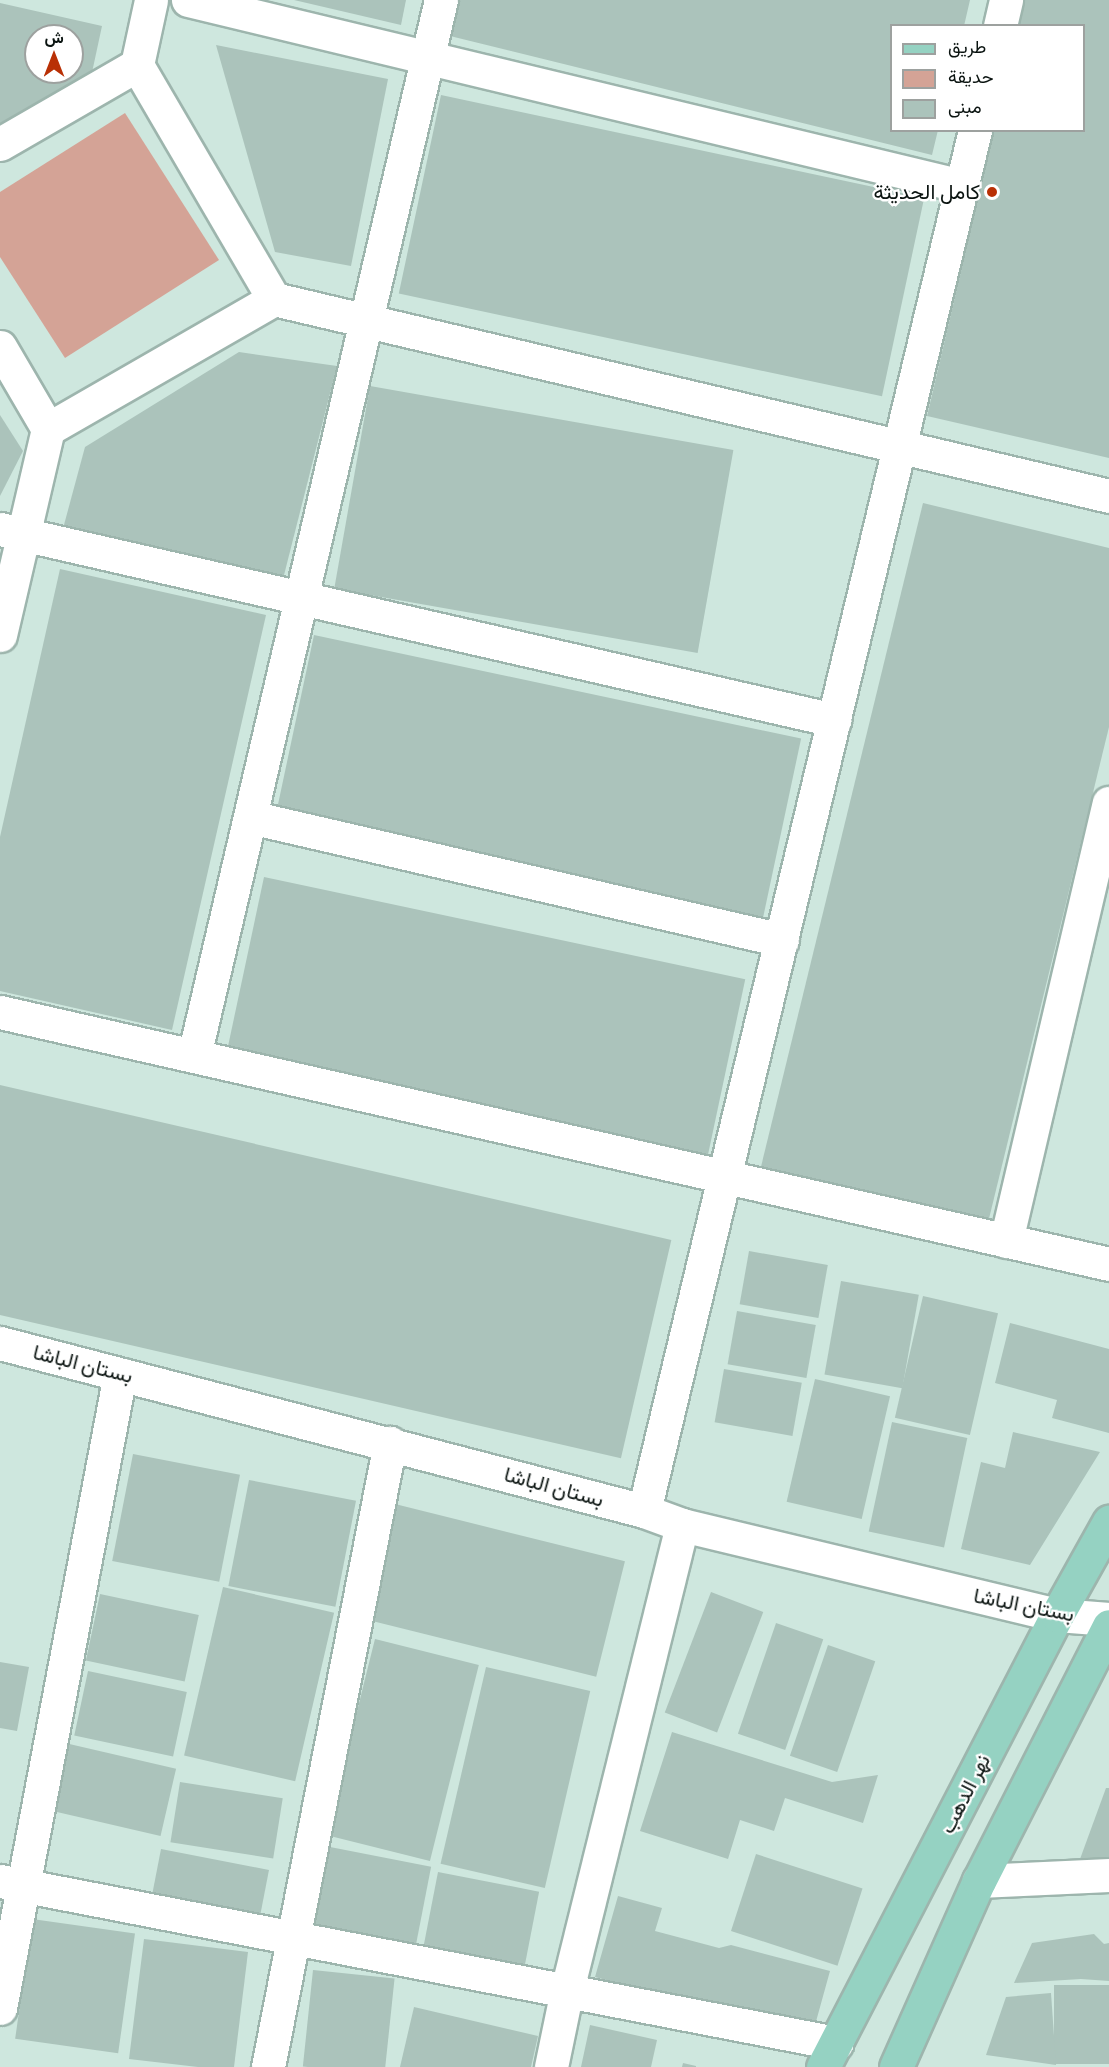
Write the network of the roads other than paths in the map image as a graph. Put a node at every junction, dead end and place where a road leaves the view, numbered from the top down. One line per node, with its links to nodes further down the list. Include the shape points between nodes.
1 (151, 0): 7 (street)
2 (188, 0): 6 (street)
3 (441, 0): 6 (street)
4 (1006, 0): 5 (street)
5 (1000, 24)
6 (427, 58): 10 (street); 12 (street)
7 (136, 65): 9 (street); 11 (street)
8 (975, 132): 10 (street)
9 (0, 144)
10 (962, 186): 15 (street)
11 (274, 299): 12 (street); 14 (street)
12 (366, 321): 15 (street); 18 (street)
13 (0, 347): 14 (street)
14 (48, 429): 17 (street)
15 (900, 446): 16 (street); 20 (street)
16 (1109, 496)
17 (12, 531): 18 (street); 19 (street)
18 (301, 598): 20 (street); 22 (street)
19 (0, 635)
20 (834, 720): 23 (street)
21 (1109, 803): 27 (street)
22 (250, 817): 23 (street); 25 (street)
23 (782, 940): 26 (street)
24 (0, 1012): 25 (street)
25 (194, 1056): 26 (street)
26 (726, 1177): 27 (street); 32 (street)
27 (1006, 1241): 28 (street)
28 (1109, 1264)
29 (0, 1343): 30 (street, بستان الباشا)
30 (120, 1374): 31 (street, بستان الباشا); 40 (street)
31 (390, 1443): 32 (street, بستان الباشا); 41 (street)
32 (644, 1511): 34 (street, بستان الباشا)
33 (1109, 1522): 35 (main road, نهر الدهب)
34 (682, 1526): 35 (street, بستان الباشا); 42 (street)
35 (1057, 1616): 36 (street, بستان الباشا); 44 (main road, نهر الدهب)
36 (1109, 1619)
37 (1109, 1626): 39 (main road)
38 (1109, 1875): 39 (street)
39 (979, 1881): 47 (main road)
40 (11, 1883): 41 (street); 43 (street)
41 (292, 1937): 42 (street); 45 (street)
42 (567, 1990): 44 (street); 46 (street)
43 (0, 2008)
44 (829, 2055)
45 (268, 2067)
46 (551, 2067)
47 (896, 2067)

